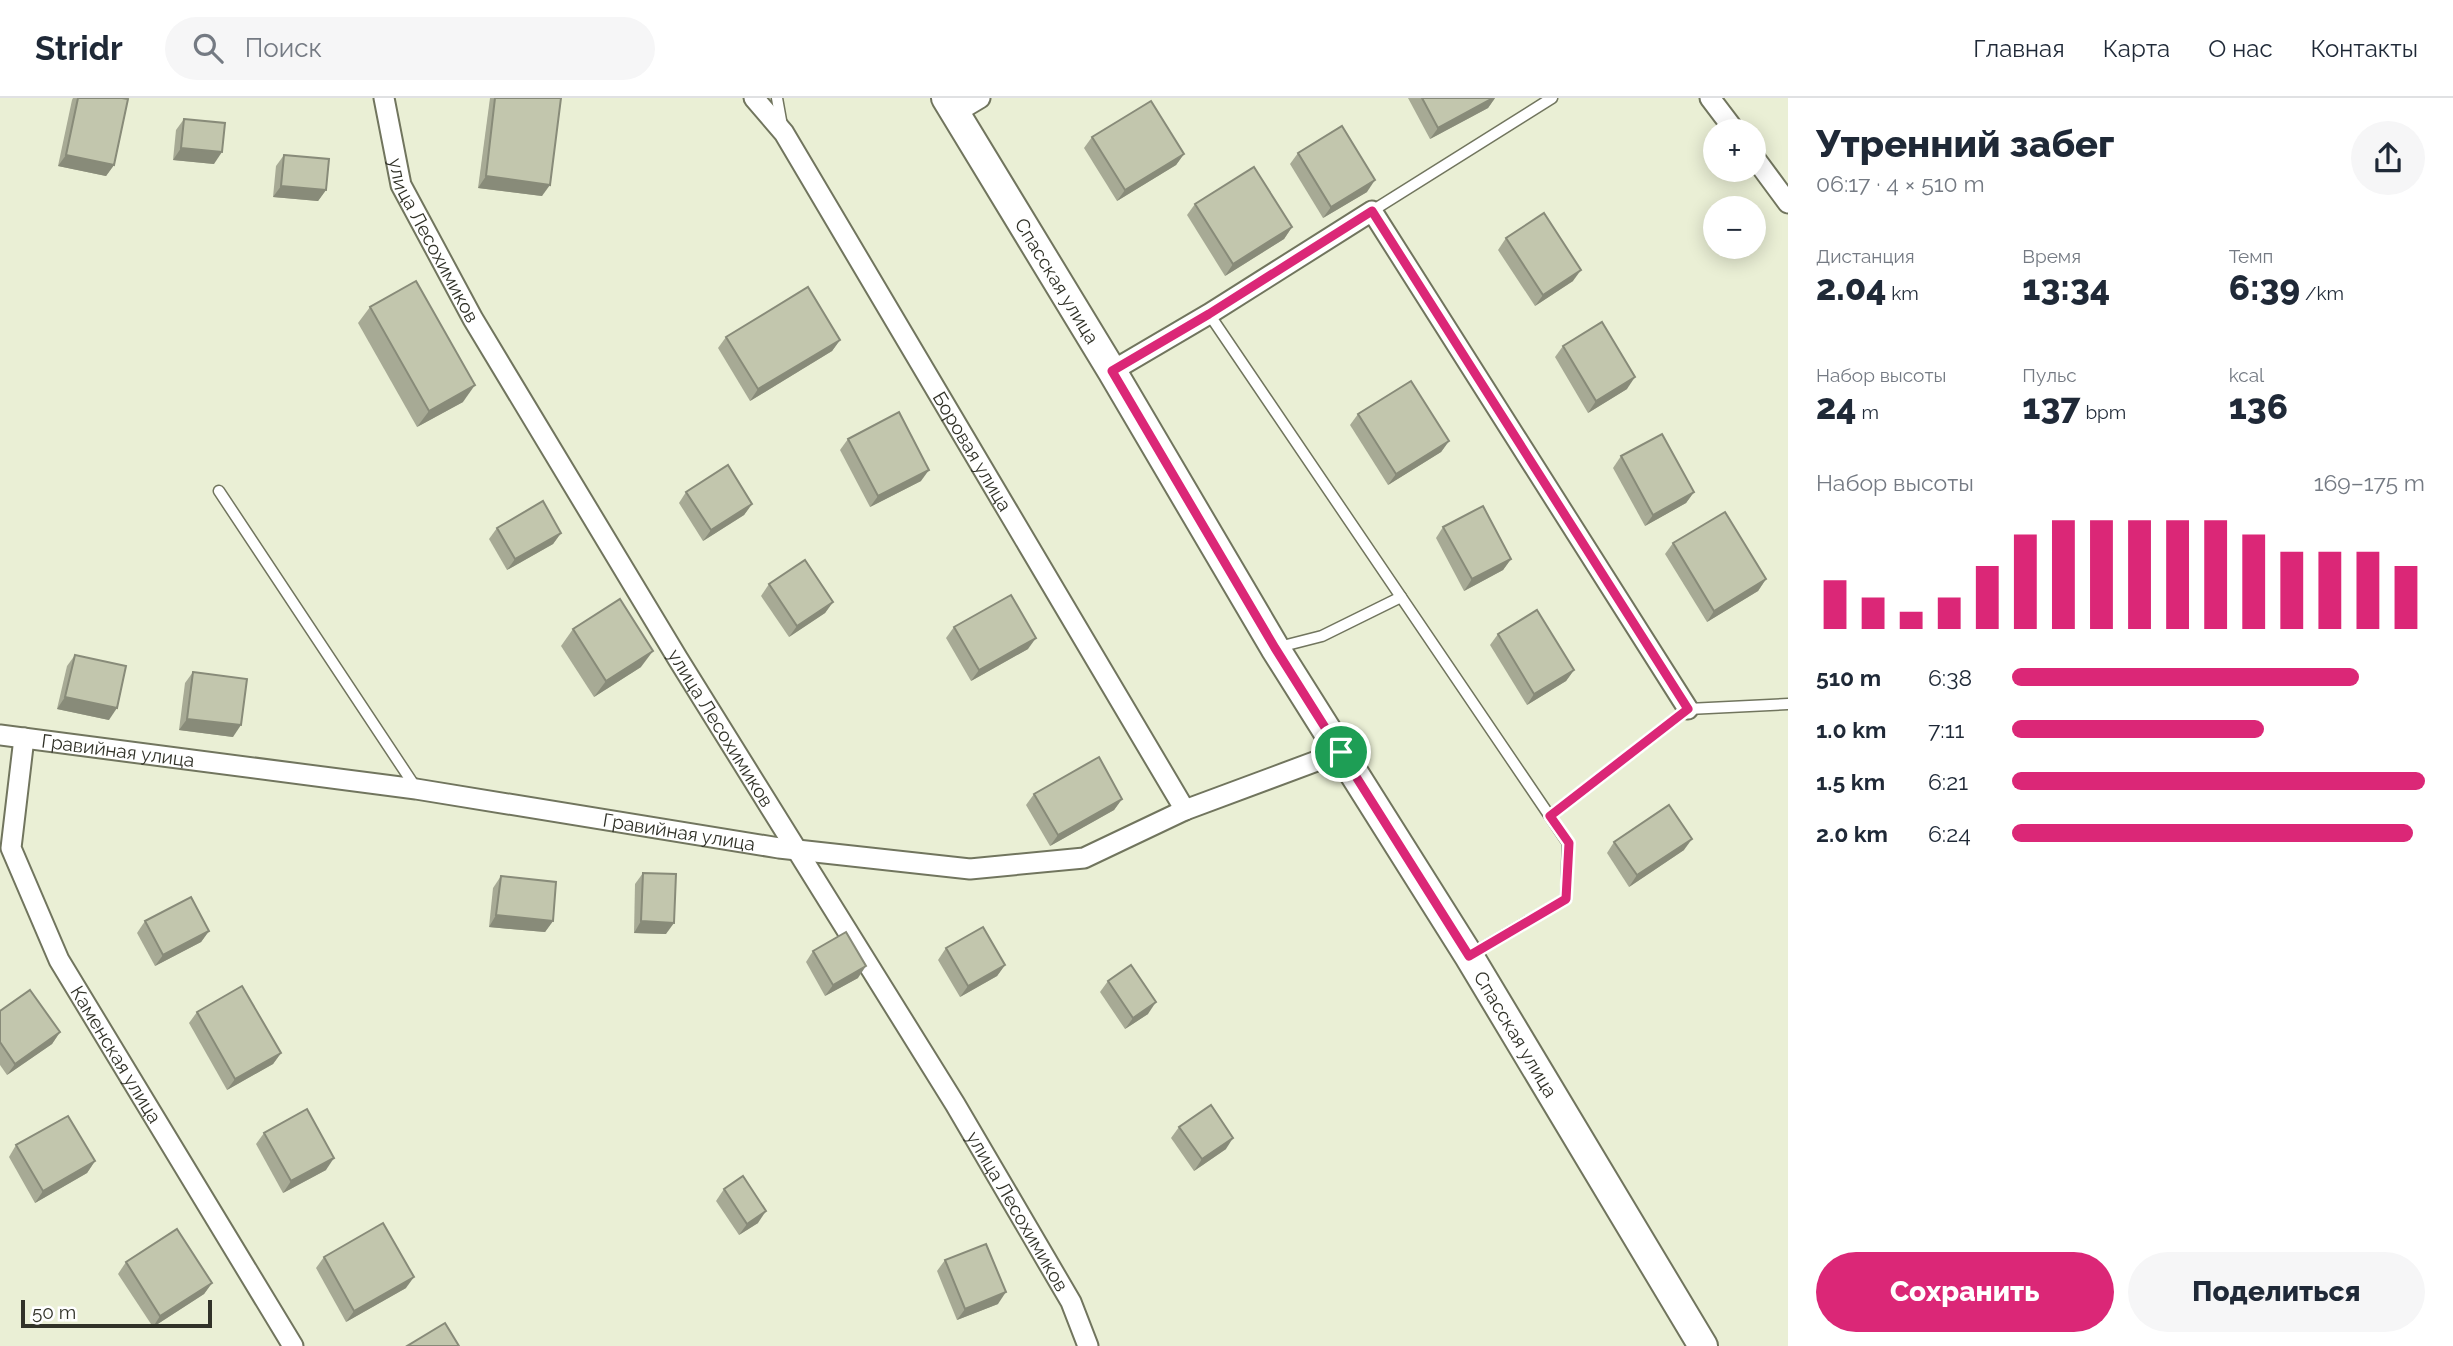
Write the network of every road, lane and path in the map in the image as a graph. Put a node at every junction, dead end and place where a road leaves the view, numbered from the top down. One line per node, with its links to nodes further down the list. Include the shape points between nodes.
1 (384, 98): 26 (street, улица Лесохимиков, via 401,185 472,319)
2 (754, 98): 9 (street, Боровая улица)
3 (777, 98): 9 (lane)
4 (980, 98): 7 (street, Спасская улица)
5 (1552, 98): 12 (lane)
6 (1710, 98): 8 (street)
7 (950, 105): 14 (street, Спасская улица)
8 (1726, 119)
9 (784, 133): 24 (street, Боровая улица)
10 (1766, 173): 11 (street)
11 (1788, 203)
12 (1372, 211): 13 (street); 19 (street)
13 (1209, 314): 14 (street); 16 (lane)
14 (1112, 371): 17 (street, Спасская улица)
15 (219, 491): 23 (lane)
16 (1401, 597): 17 (lane, via 1322,636); 25 (lane)
17 (1275, 648): 22 (street, Спасская улица)
18 (1788, 704): 19 (lane)
19 (1688, 709): 25 (lane)
20 (0, 735): 21 (street, Гравийная улица)
21 (24, 738): 23 (street, Гравийная улица); 28 (street, Каменская улица, via 11,848 59,960)
22 (1341, 752): 24 (street, Гравийная улица); 27 (street, Спасская улица)
23 (416, 789): 26 (street, Гравийная улица)
24 (1185, 810): 26 (street, Гравийная улица, via 1084,858 970,869)
25 (1550, 816): 27 (lane, via 1569,843 1566,899)
26 (797, 850): 29 (street, улица Лесохимиков, via 1065,1290)
27 (1469, 956): 30 (street, Спасская улица)
28 (293, 1346)
29 (1087, 1346)
30 (1703, 1346)

